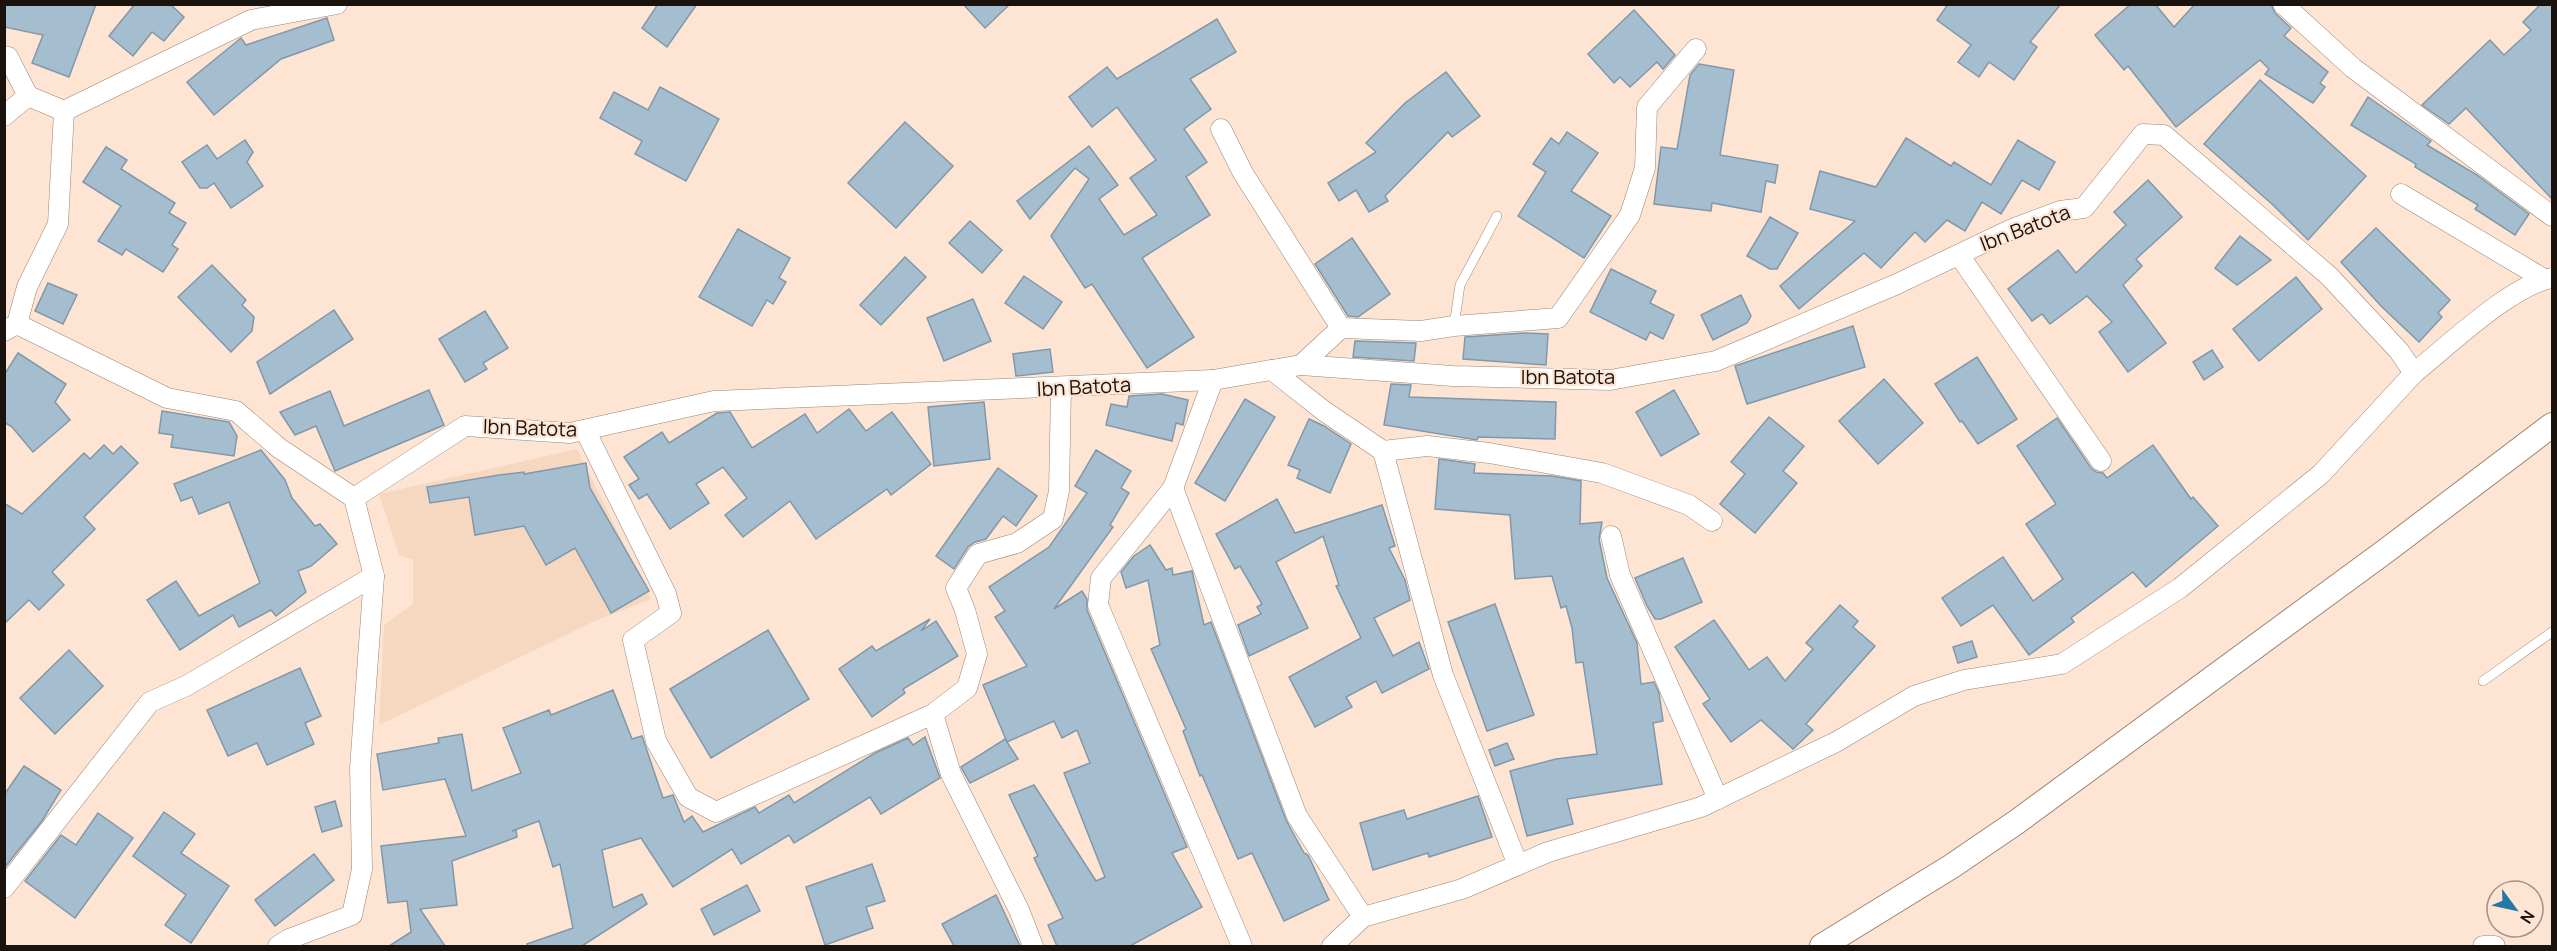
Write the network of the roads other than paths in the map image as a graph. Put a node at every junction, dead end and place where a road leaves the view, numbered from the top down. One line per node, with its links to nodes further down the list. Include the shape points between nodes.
1 (338, 4): 6 (street, via 251,20)
2 (2283, 4): 11 (street, via 2353,68)
3 (1696, 49): 14 (street, via 1647,106 1644,168 1630,214 1558,318)
4 (4, 56): 5 (street)
5 (28, 96): 6 (street); 7 (street)
6 (64, 111): 15 (street, via 58,224)
7 (4, 116)
8 (1221, 129): 16 (street, via 1244,173)
9 (2401, 194): 13 (street)
10 (1497, 216): 14 (lane, via 1460,285)
11 (2553, 216)
12 (1959, 255): 17 (street, Ibn Batota, via 1716,361 1610,380 1453,376); 19 (street, Ibn Batota, via 2012,229 2084,208 2143,134 2164,135 2329,276 2399,351); 25 (street)
13 (2548, 279): 19 (street, via 2498,306)
14 (1454, 326): 16 (street, via 1421,331)
15 (11, 327): 27 (street, via 167,398 236,411 279,448)
16 (1341, 328): 17 (street)
17 (1301, 364): 18 (street, Ibn Batota)
18 (1272, 370): 20 (street, Ibn Batota); 24 (street)
19 (2414, 373): 34 (street, via 2321,474 2180,588 2062,664 1964,680 1914,696 1836,742)
20 (1213, 380): 21 (street, Ibn Batota); 26 (street)
21 (1061, 388): 23 (street, Ibn Batota, via 714,401); 33 (street, via 1059,491 1053,519 1017,543 978,554 956,588 977,654 967,688)
22 (2553, 425): 36 (street)
23 (585, 430): 27 (street, Ibn Batota, via 570,434 465,426); 33 (street, via 666,594 671,612 633,640 656,741 688,797 716,812)
24 (1383, 451): 28 (street, via 1427,446 1593,471 1689,505); 35 (street, via 1443,675)
25 (2101, 460)
26 (1173, 488): 38 (street, via 1297,816); 41 (street, via 1101,578 1098,604)
27 (354, 498): 30 (street)
28 (1712, 521)
29 (1611, 536): 34 (street, via 1620,575)
30 (374, 576): 37 (street, via 186,686 150,702); 39 (street, via 360,768 362,869 352,915)
31 (2553, 632): 32 (lane)
32 (2483, 681)
33 (933, 714): 40 (street, via 951,774)
34 (1718, 799): 35 (street)
35 (1518, 865): 38 (street, via 1462,889)
36 (1952, 866): 43 (street); 44 (street)
37 (4, 888)
38 (1363, 916): 42 (street)
39 (278, 946)
40 (1033, 946)
41 (1242, 946)
42 (1332, 946)
43 (1822, 946)
44 (1855, 946)
45 (2483, 946): 46 (street)
46 (2495, 946)

